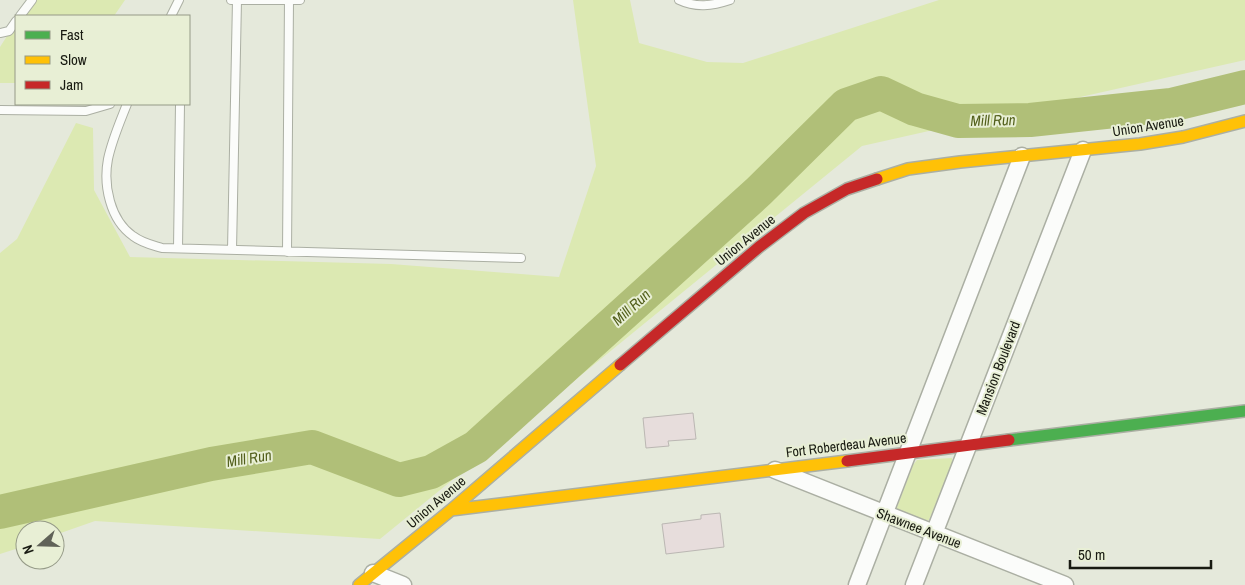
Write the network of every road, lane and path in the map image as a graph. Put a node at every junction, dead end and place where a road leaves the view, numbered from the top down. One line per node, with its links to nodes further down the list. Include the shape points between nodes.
1 (32, 0): 9 (lane)
2 (179, 0): 10 (lane)
3 (231, 0): 4 (lane)
4 (237, 0): 5 (lane); 21 (lane)
5 (289, 0): 6 (lane); 22 (lane)
6 (300, 0)
7 (679, 0): 8 (lane, via 712,6)
8 (730, 0)
9 (21, 15)
10 (172, 15)
11 (15, 22): 12 (lane, via 10,30)
12 (0, 33)
13 (106, 105): 16 (lane, via 86,110)
14 (127, 105): 20 (lane, via 108,159 107,186 111,206 132,236 146,244)
15 (180, 105): 20 (lane)
16 (0, 110)
17 (1245, 121): 18 (main road, Union Avenue, via 1183,137)
18 (1083, 150): 19 (main road, Union Avenue); 25 (street, Mansion Boulevard)
19 (1022, 156): 26 (street); 28 (main road, Union Avenue, via 908,169 847,189 804,213 759,246)
20 (178, 248): 21 (lane)
21 (232, 250): 22 (lane)
22 (287, 252): 23 (lane)
23 (522, 258)
24 (1245, 411): 25 (main road, Fort Roberdeau Avenue)
25 (968, 445): 26 (main road, Fort Roberdeau Avenue); 30 (street, Mansion Boulevard)
26 (909, 452): 27 (main road, Fort Roberdeau Avenue); 29 (street)
27 (773, 469): 28 (main road, Fort Roberdeau Avenue); 29 (street, Shawnee Avenue)
28 (451, 510): 31 (main road, Union Avenue)
29 (884, 514): 30 (street, Shawnee Avenue); 34 (street)
30 (934, 534): 35 (street, Mansion Boulevard); 36 (street, Shawnee Avenue)
31 (373, 573): 32 (main road, Union Avenue); 33 (street)
32 (359, 585)
33 (403, 585)
34 (857, 585)
35 (914, 585)
36 (1065, 585)

